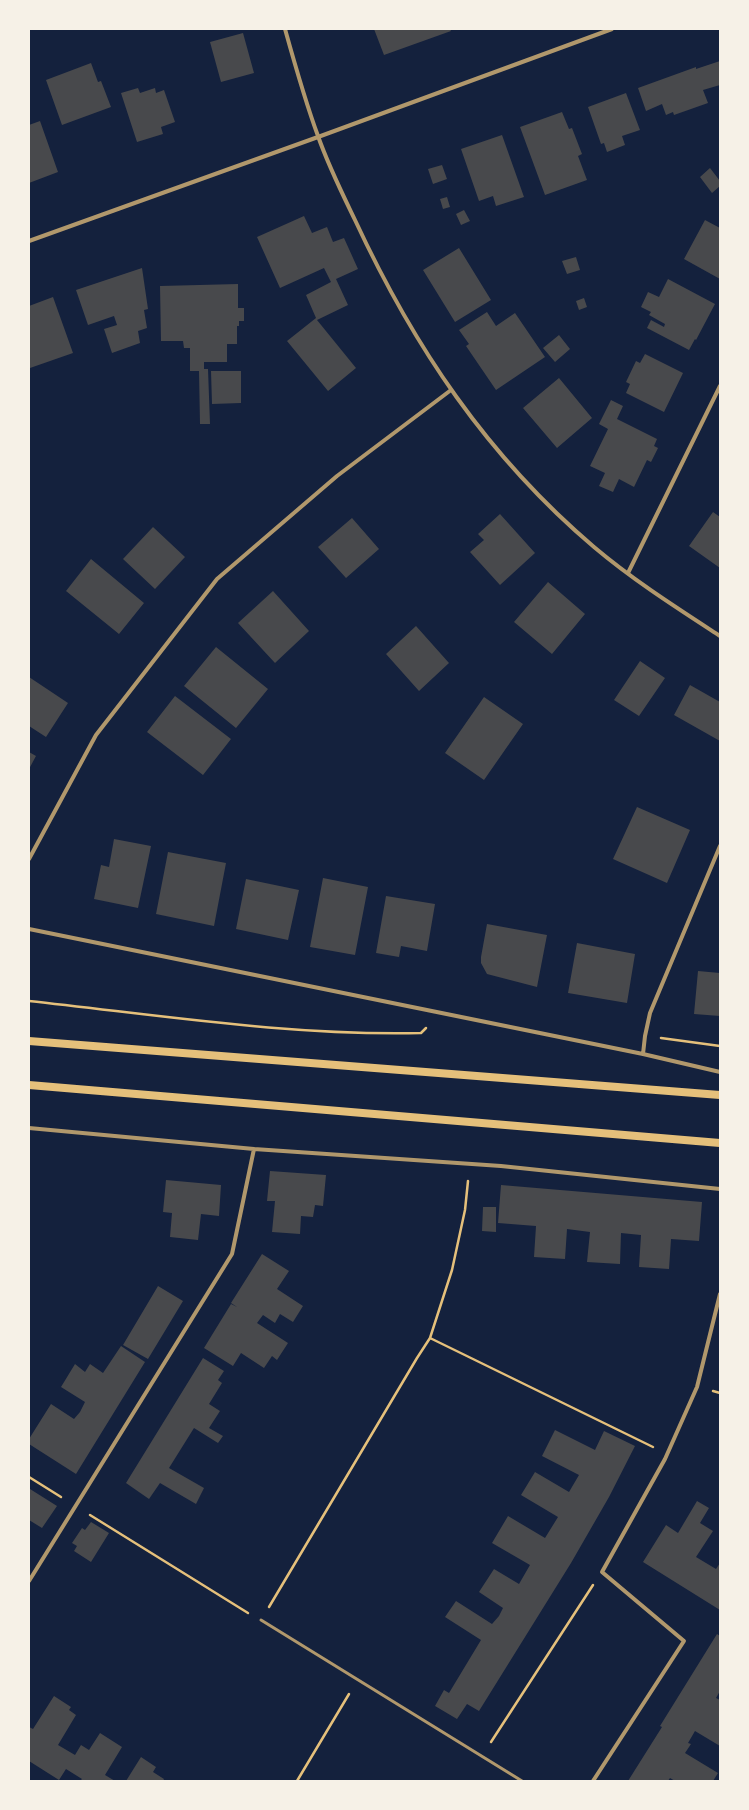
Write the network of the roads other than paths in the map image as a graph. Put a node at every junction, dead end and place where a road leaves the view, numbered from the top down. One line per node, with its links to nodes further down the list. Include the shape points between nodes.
1 (285, 29): 3 (street)
2 (612, 29): 3 (street)
3 (318, 137): 4 (street); 6 (street, via 380,274 425,352)
4 (29, 241)
5 (720, 386): 7 (street)
6 (451, 390): 7 (street, via 518,473 561,518); 10 (street, via 338,476 217,579 96,735)
7 (628, 573): 8 (street)
8 (720, 636)
9 (720, 846): 13 (street, via 650,1013)
10 (29, 859)
11 (29, 929): 13 (street)
12 (29, 1041): 16 (main road)
13 (643, 1054): 14 (street)
14 (720, 1072)
15 (29, 1085): 18 (main road)
16 (720, 1095)
17 (29, 1128): 19 (street)
18 (720, 1143)
19 (254, 1149): 20 (street, via 470,1163); 22 (street, via 232,1254)
20 (720, 1189)
21 (720, 1294): 25 (street, via 697,1387 668,1454 602,1572 684,1642)
22 (29, 1581)
23 (261, 1620): 24 (lane)
24 (522, 1781)
25 (593, 1781)

